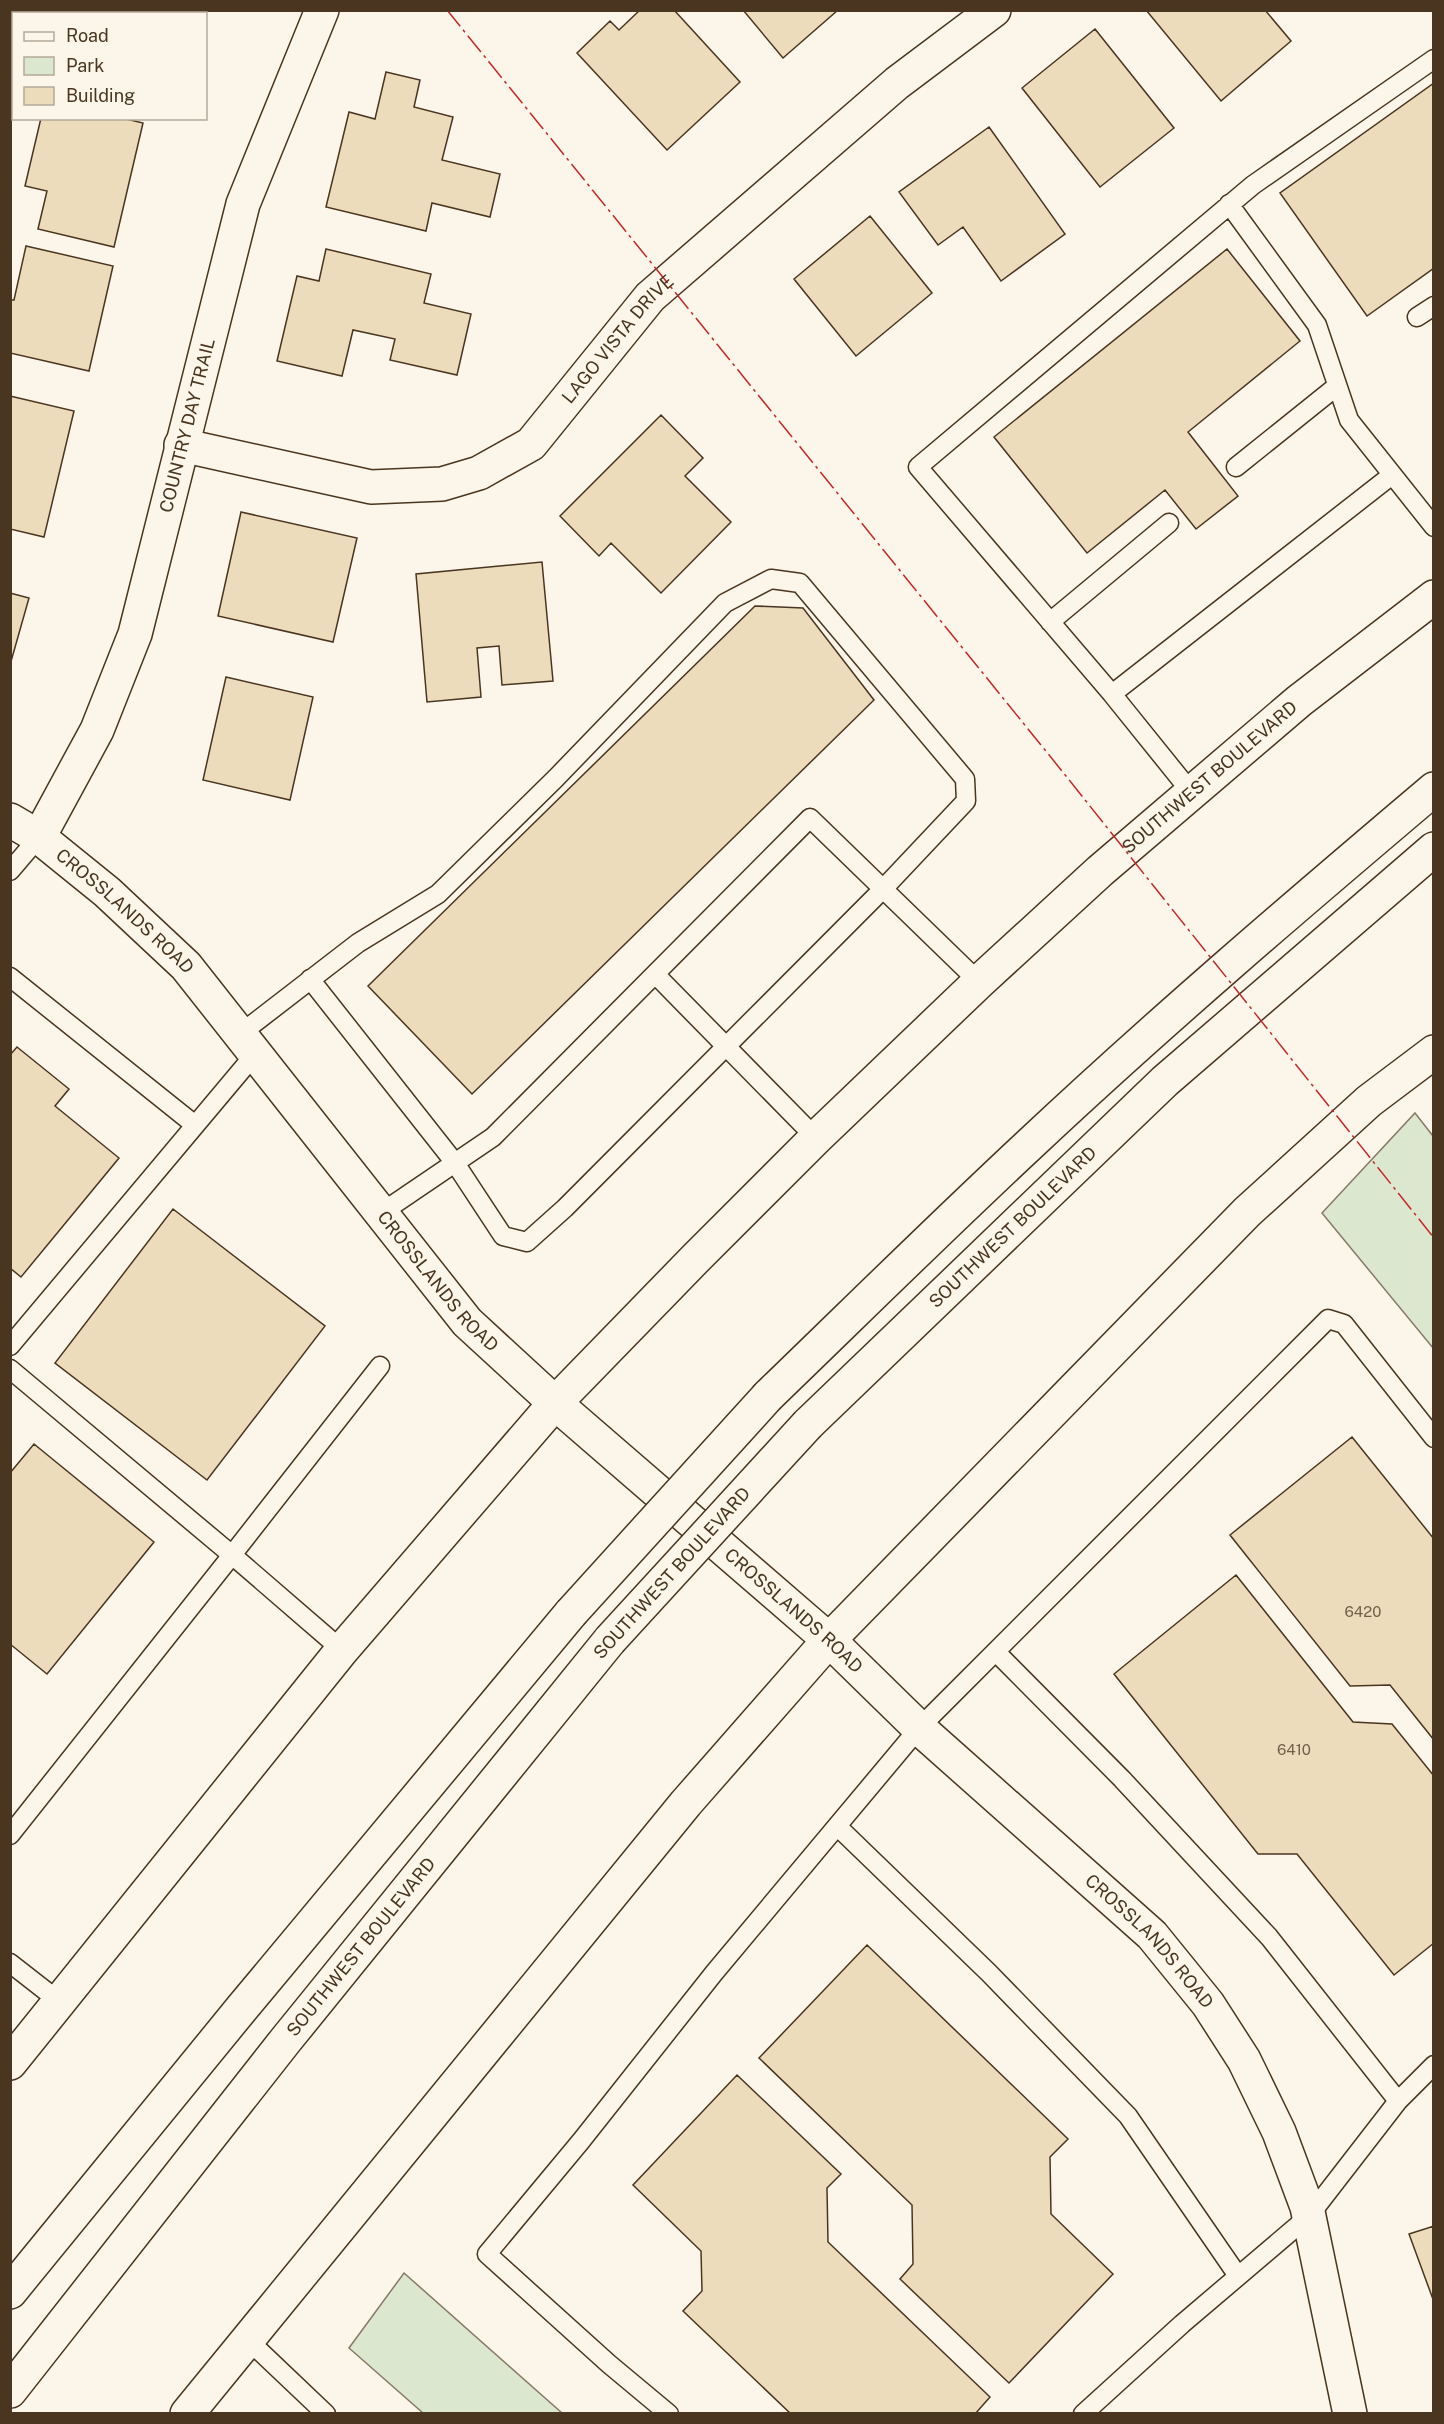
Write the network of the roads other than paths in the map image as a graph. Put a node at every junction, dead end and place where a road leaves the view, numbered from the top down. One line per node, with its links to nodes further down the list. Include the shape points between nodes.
1 (322, 10): 8 (main road, COUNTRY DAY TRAIL, via 243,204)
2 (994, 10): 8 (main road, LAGO VISTA DRIVE, via 897,83 650,297 531,444 479,473 442,484 371,487)
3 (1434, 59): 4 (lane)
4 (1229, 204): 7 (lane, via 1317,325); 14 (lane, via 918,467)
5 (1434, 306): 6 (lane)
6 (1418, 317)
7 (1337, 386): 9 (lane); 10 (lane, via 1348,420)
8 (181, 445): 19 (main road, COUNTRY DAY TRAIL, via 135,634 97,730)
9 (1236, 467)
10 (1392, 475): 12 (lane); 15 (lane)
11 (1169, 523): 14 (lane)
12 (1434, 527)
13 (1434, 597): 17 (main road, SOUTHWEST BOULEVARD, via 1299,701)
14 (1050, 622): 15 (lane)
15 (1112, 694): 17 (lane)
16 (1434, 789): 53 (main road, bridge, via 1264,933 1080,1098 768,1396 571,1613)
17 (1191, 792): 26 (main road, SOUTHWEST BOULEVARD)
18 (10, 820): 19 (main road, CROSSLANDS ROAD)
19 (39, 837): 21 (lane); 27 (main road, CROSSLANDS ROAD, via 107,892 186,966)
20 (1434, 849): 55 (main road, SOUTHWEST BOULEVARD, bridge, via 1165,1081 808,1424 610,1640 285,2041)
21 (10, 871)
22 (883, 889): 23 (lane, via 810,818); 25 (lane, via 966,801 965,779 800,583 771,579 725,603 438,894 358,943); 26 (lane); 28 (lane)
23 (655, 974): 28 (lane); 32 (lane, via 493,1137)
24 (10, 977): 30 (lane)
25 (310, 979): 27 (lane); 32 (lane)
26 (979, 982): 31 (main road, SOUTHWEST BOULEVARD)
27 (247, 1044): 30 (lane); 33 (main road, CROSSLANDS ROAD)
28 (727, 1045): 31 (lane); 32 (lane, via 527,1242 503,1236)
29 (1434, 1052): 40 (main road, via 1369,1101 1247,1212)
30 (195, 1125): 34 (lane)
31 (816, 1138): 37 (main road, SOUTHWEST BOULEVARD)
32 (455, 1163): 33 (lane)
33 (381, 1213): 37 (main road, CROSSLANDS ROAD, via 467,1322)
34 (10, 1346)
35 (380, 1366): 39 (lane)
36 (10, 1369): 39 (lane)
37 (555, 1403): 40 (main road, CROSSLANDS ROAD); 41 (main road, SOUTHWEST BOULEVARD)
38 (1434, 1438): 42 (lane, via 1344,1324 1328,1319)
39 (232, 1555): 41 (lane); 45 (lane)
40 (829, 1640): 43 (main road, CROSSLANDS ROAD); 54 (main road, via 686,1803)
41 (342, 1650): 47 (main road, SOUTHWEST BOULEVARD)
42 (996, 1652): 43 (lane); 50 (lane, via 1122,1779 1269,1937)
43 (919, 1728): 44 (lane); 51 (main road, CROSSLANDS ROAD, via 1152,1935 1208,2004 1244,2060 1279,2132)
44 (837, 1826): 52 (lane, via 989,1973 1128,2116); 58 (lane, via 487,2254)
45 (10, 1835)
46 (10, 1963): 47 (lane)
47 (60, 2002): 48 (main road, SOUTHWEST BOULEVARD)
48 (10, 2063)
49 (1434, 2065): 50 (lane)
50 (1398, 2102): 51 (lane)
51 (1309, 2216): 52 (lane); 60 (main road, CROSSLANDS ROAD)
52 (1238, 2276): 59 (lane)
53 (10, 2292)
54 (246, 2338): 56 (main road); 57 (lane)
55 (10, 2391)
56 (187, 2414)
57 (326, 2414)
58 (669, 2414)
59 (1083, 2414)
60 (1350, 2414)

